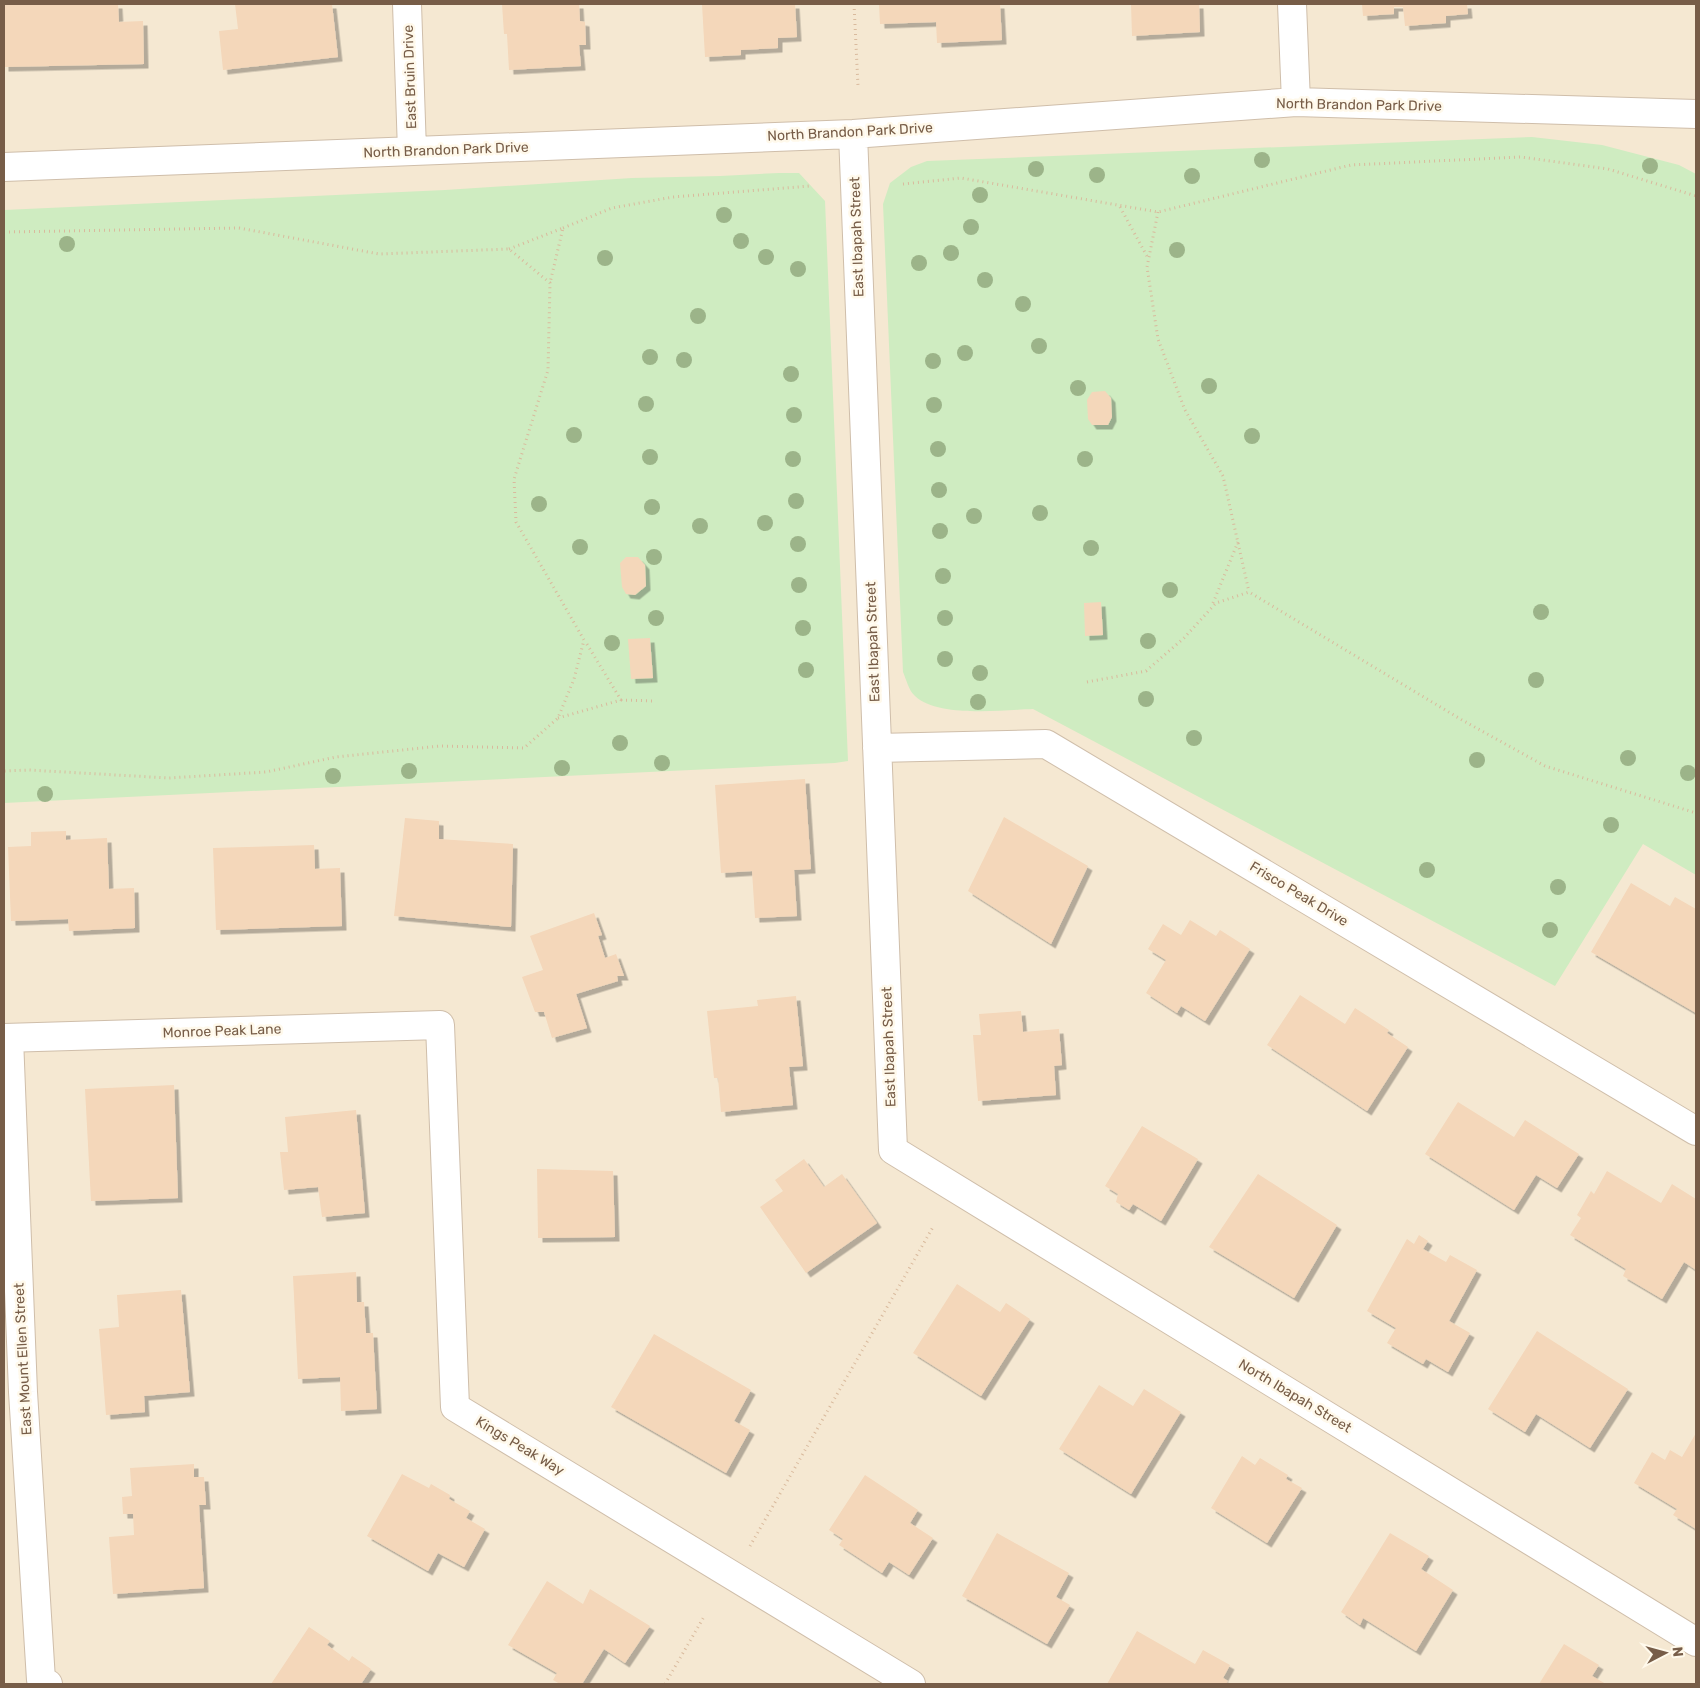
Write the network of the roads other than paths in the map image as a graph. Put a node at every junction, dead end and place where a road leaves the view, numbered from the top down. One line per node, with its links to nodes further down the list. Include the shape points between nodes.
1 (406, 4): 6 (street, East Bruin Drive)
2 (1292, 4): 3 (street)
3 (1296, 102): 4 (street, North Brandon Park Drive); 5 (street, North Brandon Park Drive)
4 (1696, 112)
5 (853, 134): 6 (street, North Brandon Park Drive); 8 (street, East Ibapah Street)
6 (412, 151): 7 (street, North Brandon Park Drive)
7 (4, 167)
8 (877, 748): 11 (street, Frisco Peak Drive, via 1046,744); 12 (street, East Ibapah Street)
9 (440, 1025): 10 (street, Monroe Peak Lane); 15 (street, Kings Peak Way, via 455,1406)
10 (6, 1038): 14 (street, East Mount Ellen Street, via 23,1382)
11 (1696, 1131)
12 (893, 1150): 13 (street, North Ibapah Street)
13 (1696, 1642)
14 (45, 1682)
15 (911, 1684)

